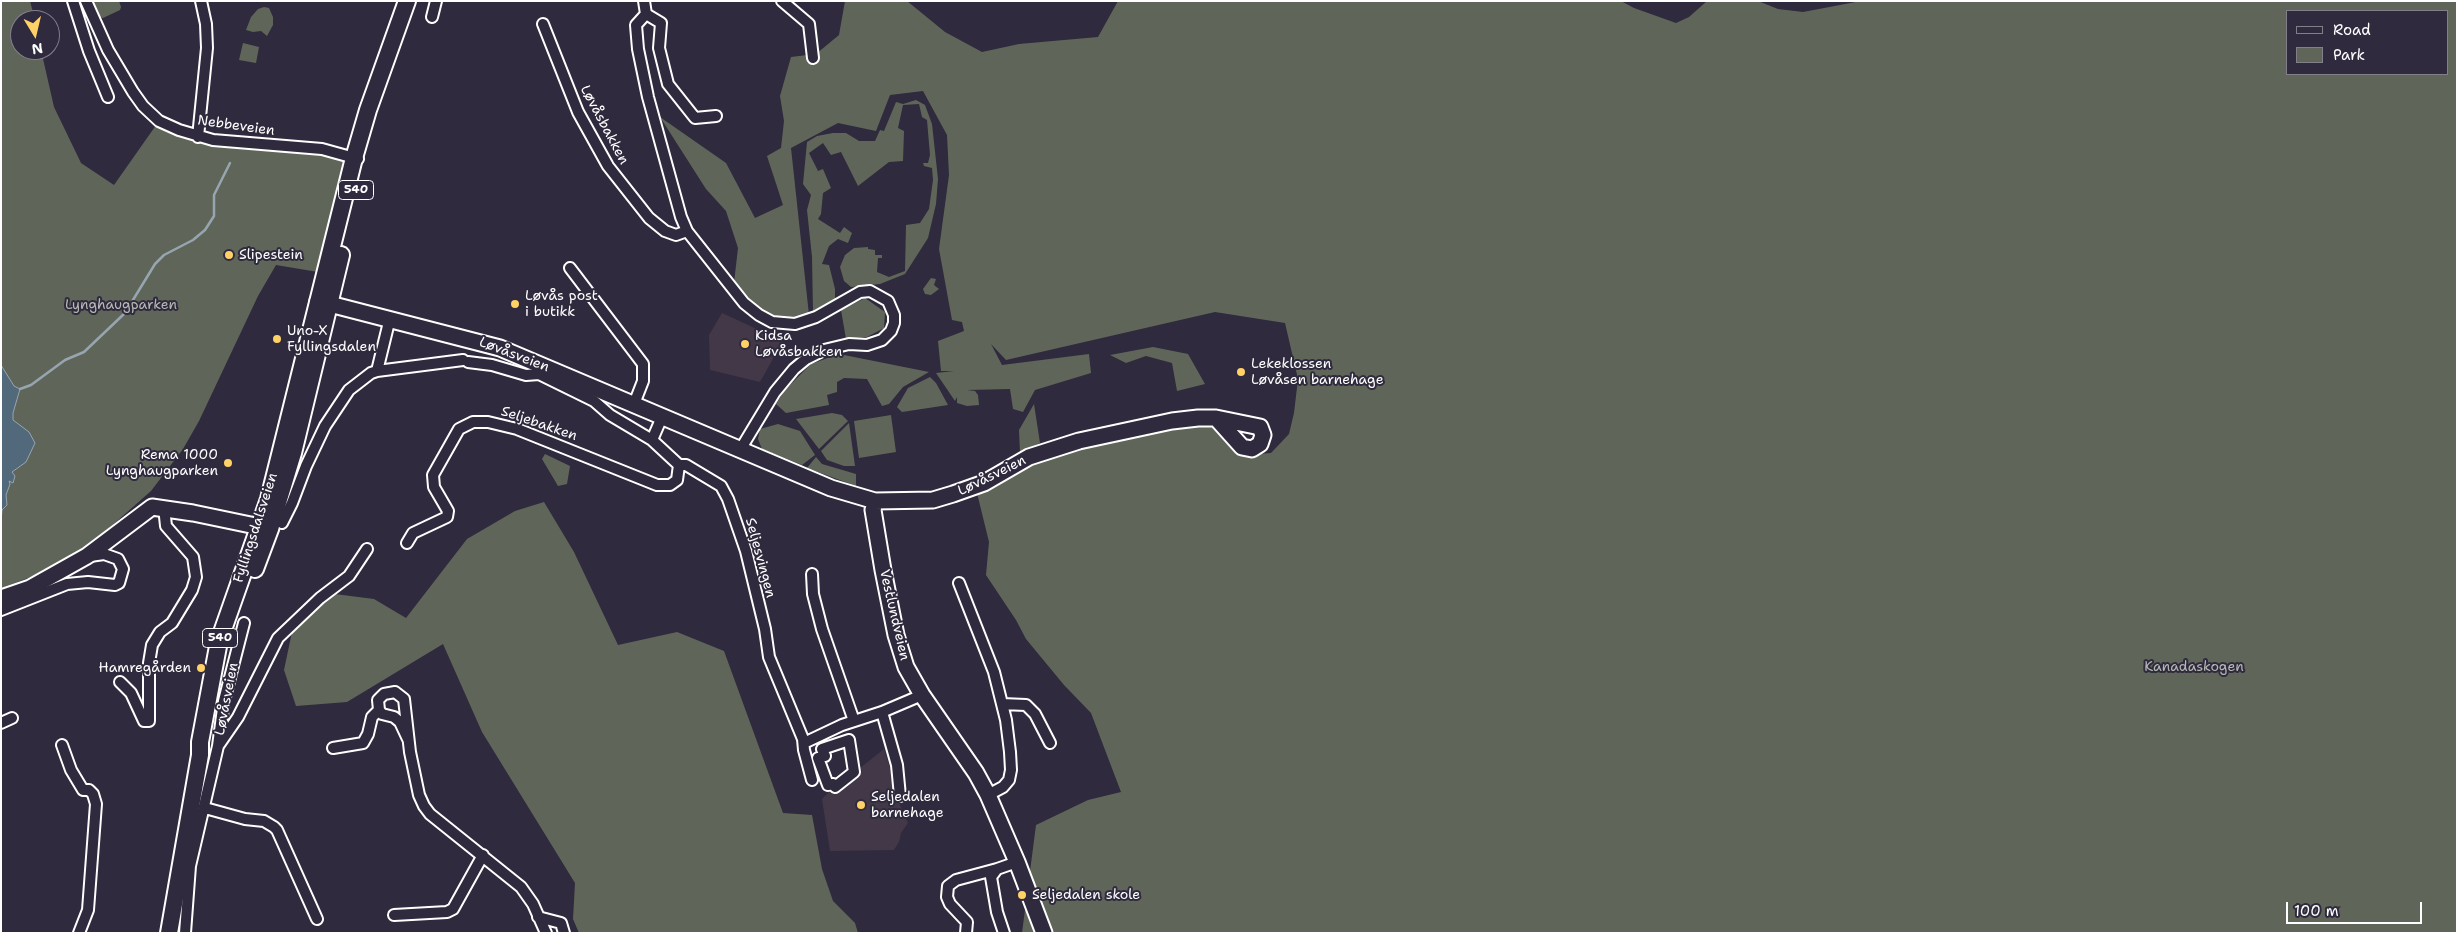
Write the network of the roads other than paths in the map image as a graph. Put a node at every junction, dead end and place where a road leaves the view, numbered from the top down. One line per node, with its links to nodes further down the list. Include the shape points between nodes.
1 (73, 1): 12 (street)
2 (86, 1): 14 (street, Nebbeveien, via 108,50 143,106 159,122)
3 (201, 1): 14 (street, via 207,48)
4 (407, 1): 15 (main road, 540, via 368,110)
5 (436, 1): 9 (street)
6 (644, 1): 8 (street)
7 (782, 1): 11 (street, via 809,24)
8 (646, 14): 13 (street, via 661,23 659,48 668,84 694,118); 16 (street, via 636,25 640,60 677,208)
9 (432, 17)
10 (543, 24): 16 (street, Løvåsbakken, via 578,112 608,166 648,218 676,235)
11 (813, 58)
12 (108, 97)
13 (716, 116)
14 (198, 137): 15 (street, Nebbeveien, via 322,149)
15 (358, 159): 18 (main road, 540)
16 (687, 231): 25 (street, via 744,303 772,322 801,323 866,291 875,292 888,301 894,315 891,331 882,340 824,350 794,369 775,392)
17 (570, 268): 21 (street, via 643,364 643,381)
18 (325, 306): 19 (main road, Løvåsveien); 29 (main road, Fyllingsdalsveien / 540, via 269,499)
19 (390, 318): 20 (street); 21 (main road, Løvåsveien, via 500,348)
20 (377, 371): 24 (street, Løvåsveien, via 466,361 492,364 526,376 539,374 594,401 610,415); 29 (street, Løvåsveien, via 349,390 325,426 292,502)
21 (634, 404): 22 (main road, Løvåsveien)
22 (662, 416): 24 (street); 25 (main road, Løvåsveien)
23 (1216, 418): 27 (main road, Løvåsveien, via 1172,421 1079,441 1030,457 984,483 933,500)
24 (652, 440): 26 (street, Seljesvingen)
25 (740, 450): 27 (main road, Løvåsveien, via 830,488)
26 (679, 465): 30 (street, Seljebakken, via 677,480 670,485 656,485 517,429 473,422 459,429 433,475 434,487 446,507 447,517 413,533); 48 (street, Seljesvingen, via 686,465 721,486 728,499 746,551 768,657)
27 (875, 501): 39 (main road, Vestlundveien, via 877,534 896,635 906,667)
28 (164, 507): 29 (main road); 32 (main road, via 152,507); 38 (street, via 166,526 192,557 196,577 172,623 160,632 152,645 149,721 144,721 132,693)
29 (270, 526): 53 (main road, Fyllingsdalsveien / 540, via 219,641 200,742)
30 (407, 543)
31 (368, 549): 51 (street, via 346,580 320,598 278,638 238,717)
32 (87, 556): 35 (main road, via 30,588); 36 (street, via 104,554 118,559 123,569 119,583 67,584)
33 (812, 574): 44 (street, via 813,594 822,629)
34 (959, 583): 40 (street, via 988,653)
35 (1, 598)
36 (1, 610)
37 (244, 623): 51 (street, Løvåsveien, via 227,686)
38 (120, 682)
39 (922, 694): 42 (street); 55 (main road, Vestlundveien)
40 (1002, 704): 49 (street, via 1026,705 1035,714); 55 (street, via 1011,770 1003,787)
41 (379, 710): 46 (street, via 400,722); 46 (street, via 378,700 384,694 395,692 402,695 408,717); 52 (street, via 372,717 363,743)
42 (882, 712): 44 (street); 56 (street, via 896,765)
43 (12, 718): 45 (street)
44 (854, 721): 48 (street)
45 (1, 723)
46 (408, 739): 58 (street, via 424,806)
47 (849, 740): 47 (street, via 854,772 835,787 828,785 818,758 825,756 822,749)
48 (804, 743): 54 (street, Seljesvingen)
49 (1050, 743)
50 (62, 745): 64 (street, via 83,790 93,794 96,804 88,910)
51 (218, 746): 53 (street, Løvåsveien)
52 (333, 748)
53 (204, 760): 57 (street, Løvåsveien); 65 (main road, Fyllingsdalsveien / 540)
54 (812, 780)
55 (988, 795): 59 (main road, Vestlundveien)
56 (900, 796)
57 (204, 808): 63 (street, via 264,821 274,827); 66 (street, Løvåsveien, via 190,866)
58 (483, 854): 61 (street, via 453,909); 62 (street, via 521,887)
59 (1017, 862): 60 (street); 71 (main road, Vestlundveien)
60 (997, 869): 69 (street, via 956,880 948,886 950,904 967,922); 70 (street, via 991,882)
61 (394, 915)
62 (538, 917): 67 (street); 68 (street, via 561,923)
63 (318, 919)
64 (79, 933)
65 (169, 933)
66 (185, 933)
67 (546, 933)
68 (564, 933)
69 (966, 933)
70 (1004, 933)
71 (1044, 933)

